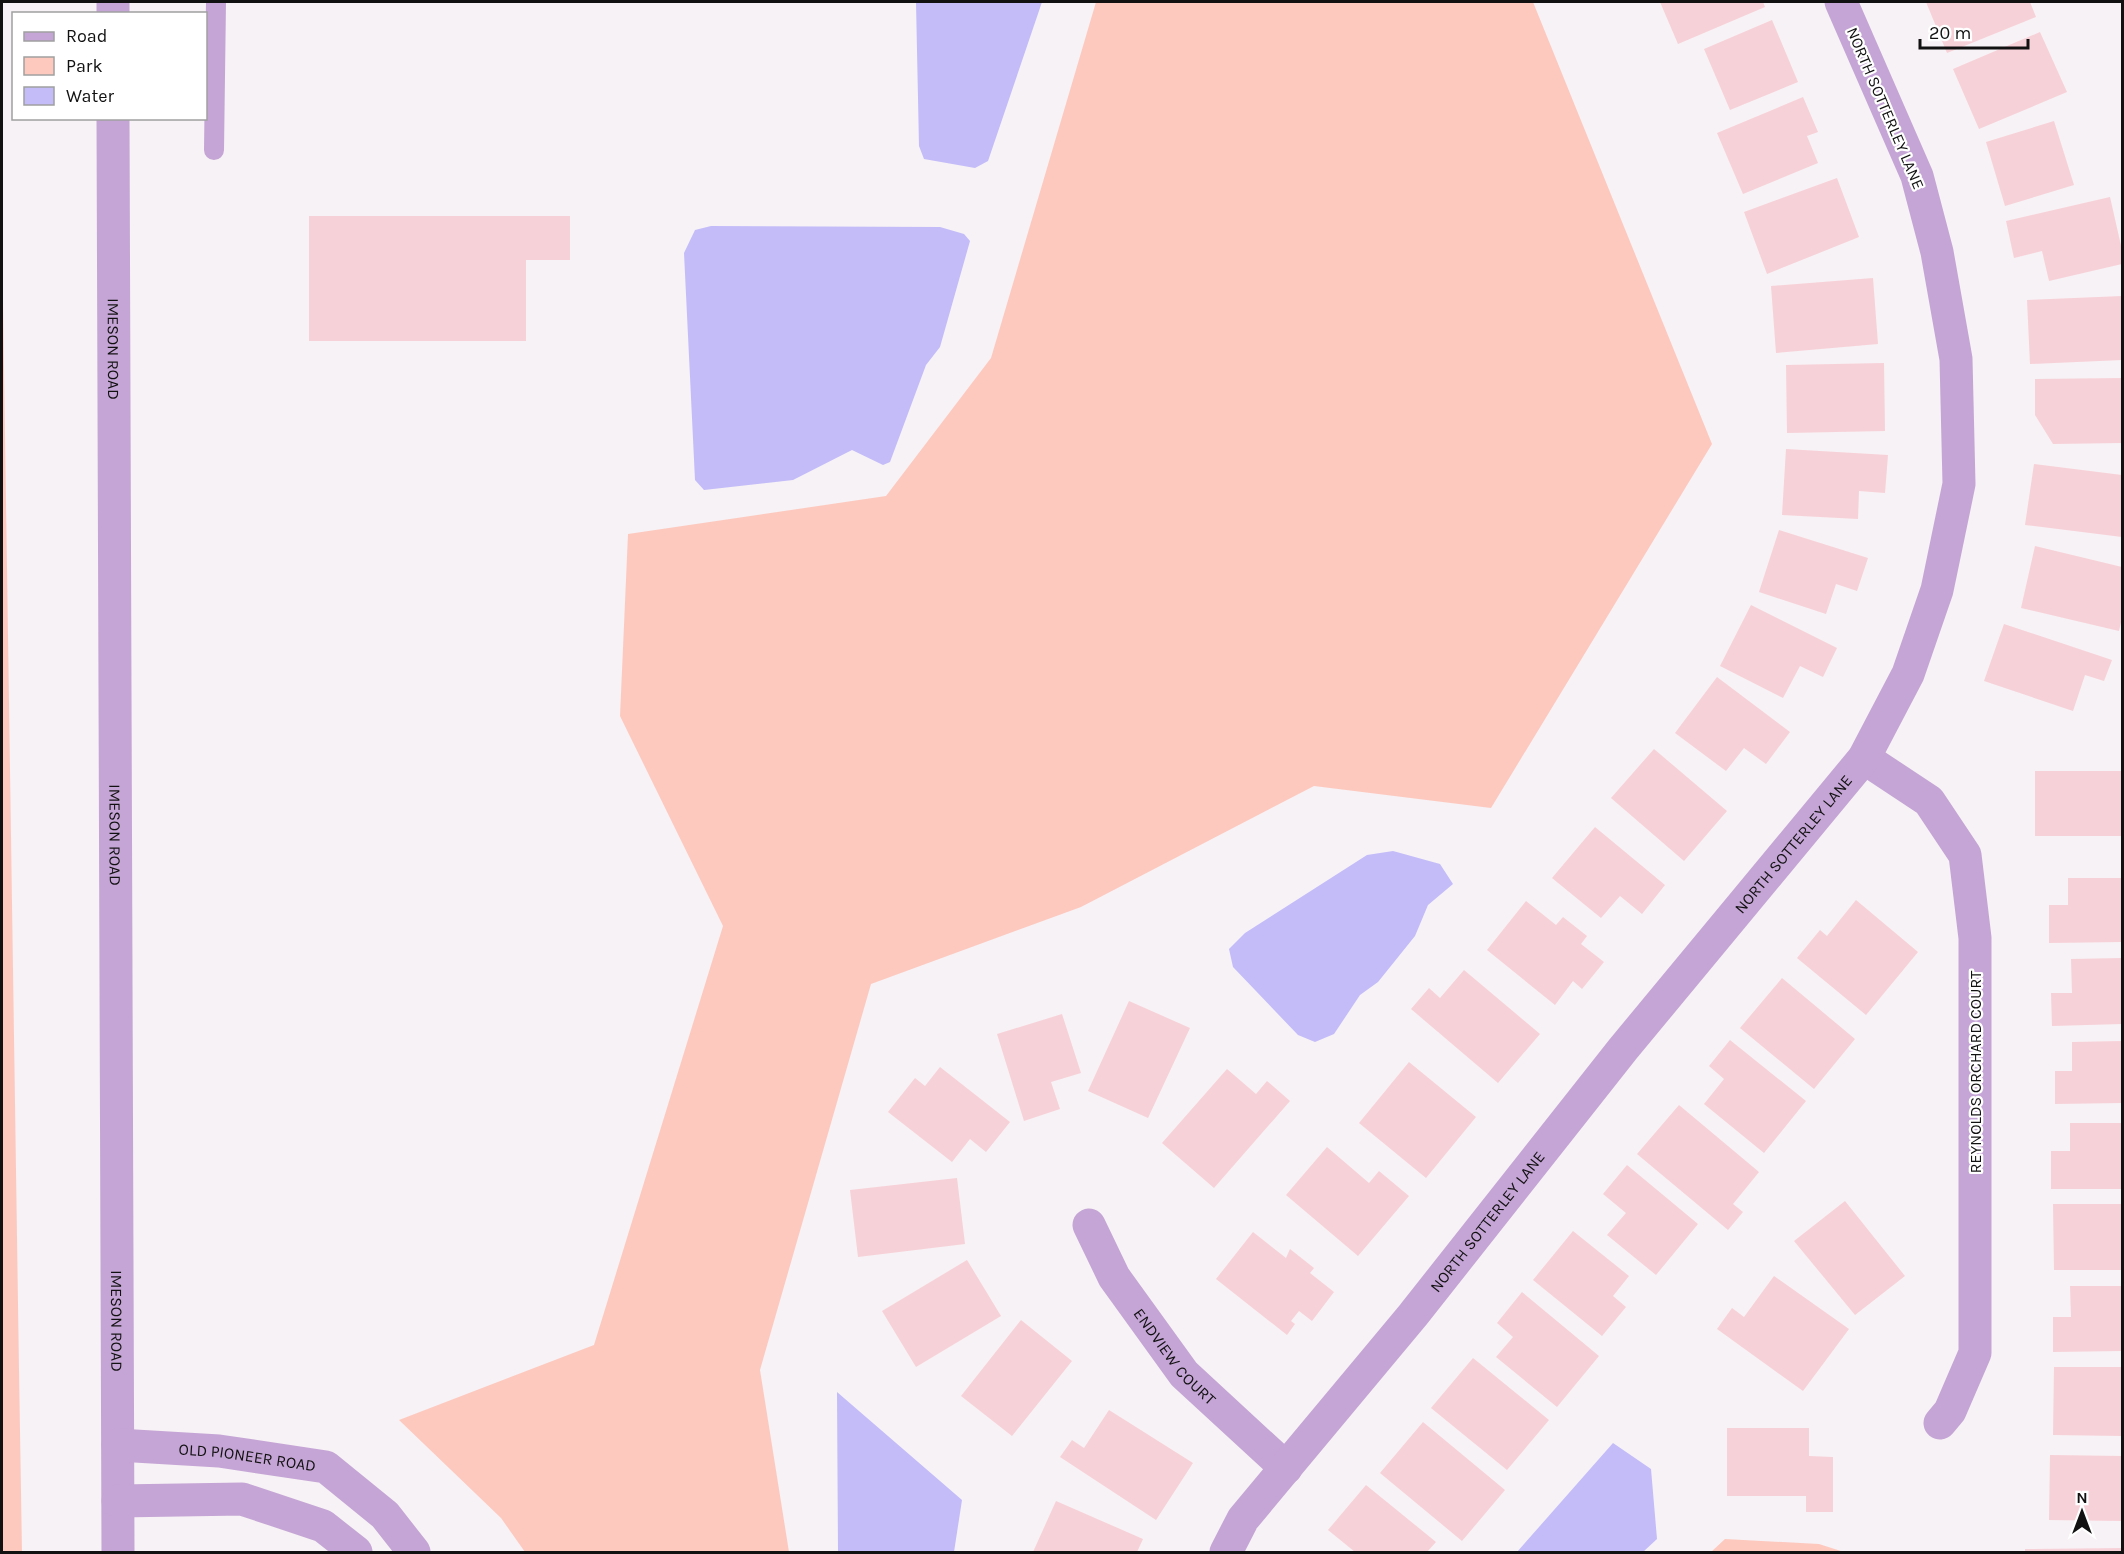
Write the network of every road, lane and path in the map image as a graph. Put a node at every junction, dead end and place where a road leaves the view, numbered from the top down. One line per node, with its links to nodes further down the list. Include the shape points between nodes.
1 (216, 2): 4 (lane)
2 (1841, 2): 5 (street, NORTH SOTTERLEY LANE, via 1917,176 1938,252 1956,359 1959,484 1938,590 1908,674)
3 (113, 120): 8 (street, IMESON ROAD)
4 (214, 150)
5 (1864, 758): 7 (street, REYNOLDS ORCHARD COURT, via 1929,801 1965,855 1973,926 1975,1353 1950,1411); 9 (street, NORTH SOTTERLEY LANE, via 1623,1049 1413,1315)
6 (1089, 1225): 9 (street, ENDVIEW COURT, via 1114,1277 1184,1374)
7 (1940, 1423)
8 (118, 1445): 10 (street, IMESON ROAD); 13 (street, OLD PIONEER ROAD, via 219,1451 326,1467 385,1515)
9 (1286, 1468): 14 (street, NORTH SOTTERLEY LANE, via 1244,1519)
10 (118, 1501): 11 (street, IMESON ROAD); 12 (street, via 242,1499 323,1526)
11 (118, 1552)
12 (357, 1552)
13 (414, 1552)
14 (1226, 1552)

